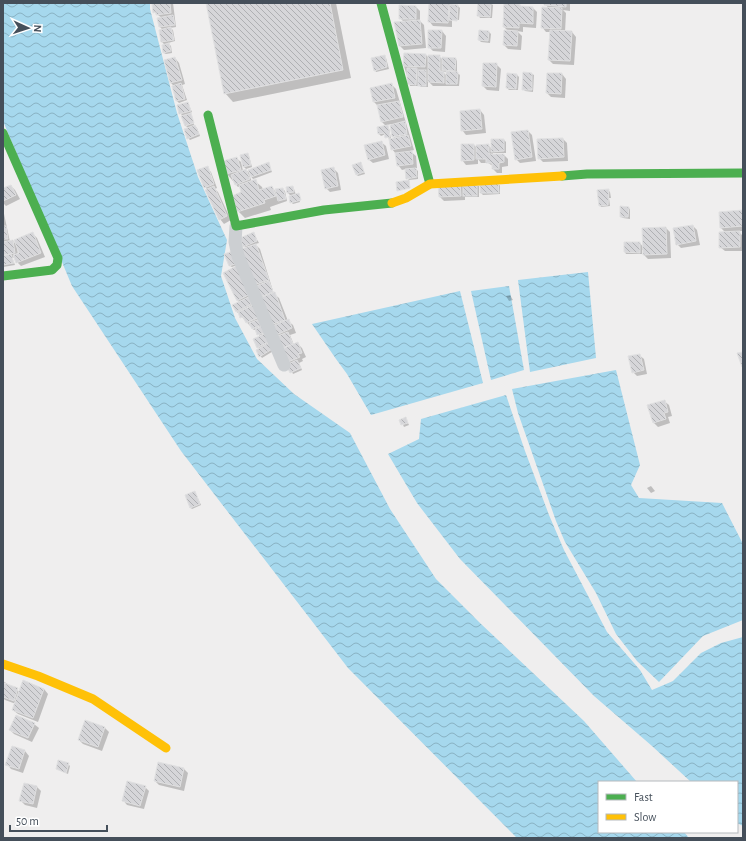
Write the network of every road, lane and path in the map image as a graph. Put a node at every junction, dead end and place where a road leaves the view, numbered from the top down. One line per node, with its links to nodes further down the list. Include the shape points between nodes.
1 (382, 3): 5 (street)
2 (208, 115): 6 (street)
3 (3, 133): 7 (street, via 58,258 52,270)
4 (743, 173): 5 (street, via 587,174)
5 (430, 184): 6 (street, via 392,203 324,210)
6 (236, 226): 8 (street, via 235,242 238,256)
7 (3, 276)
8 (284, 365)
9 (3, 664): 10 (street, via 93,699)
10 (166, 748)

